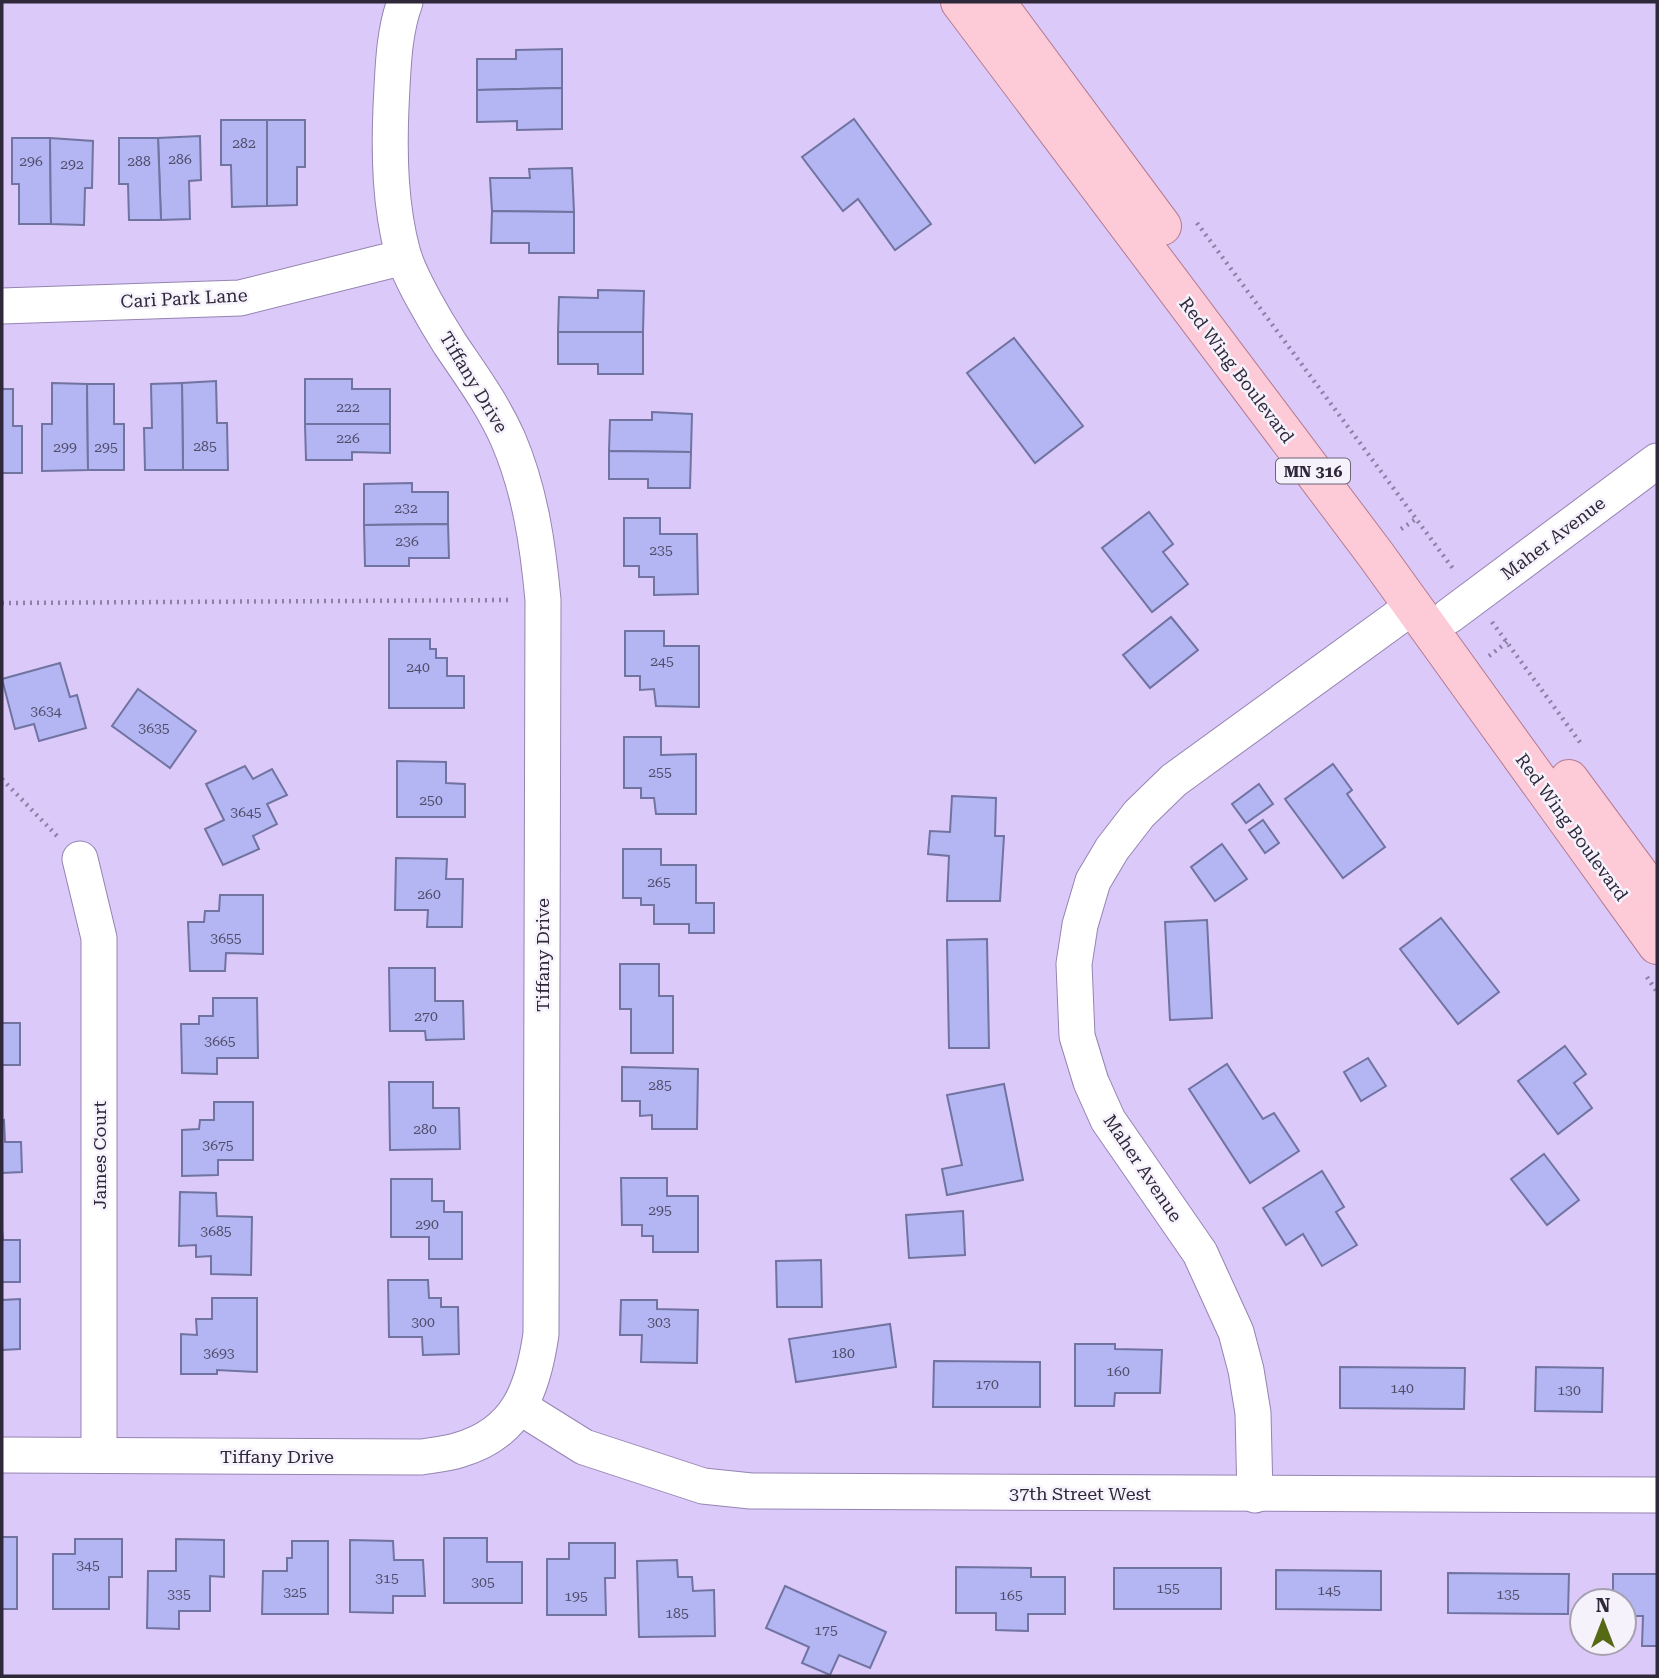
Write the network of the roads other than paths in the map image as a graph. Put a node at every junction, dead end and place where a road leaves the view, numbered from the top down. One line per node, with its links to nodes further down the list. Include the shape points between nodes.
1 (405, 2): 4 (street, Tiffany Drive, via 397,31 389,151 392,200)
2 (960, 2): 8 (main road, Red Wing Boulevard / MN 316)
3 (996, 2): 7 (main road, Red Wing Boulevard / MN 316)
4 (404, 257): 5 (street, Cari Park Lane, via 240,298); 12 (street, Tiffany Drive, via 509,441 539,554 543,600 541,1334 537,1363)
5 (2, 306)
6 (1657, 461): 7 (street, Maher Avenue)
7 (1461, 606): 10 (main road, Red Wing Boulevard / MN 316)
8 (1412, 607): 11 (main road, Red Wing Boulevard / MN 316); 15 (street, Maher Avenue, via 1174,780 1112,849 1093,881 1080,925 1074,964 1077,1037 1091,1083 1108,1121 1200,1253 1236,1332 1253,1413)
9 (80, 859): 13 (street, James Court, via 99,938)
10 (1657, 898)
11 (1657, 945)
12 (520, 1407): 13 (street, Tiffany Drive, via 494,1434 460,1450 421,1457); 15 (street, 37th Street West, via 584,1447 703,1486 751,1491)
13 (99, 1454): 14 (street, Tiffany Drive)
14 (2, 1455)
15 (1255, 1494): 16 (street, 37th Street West)
16 (1657, 1495)

